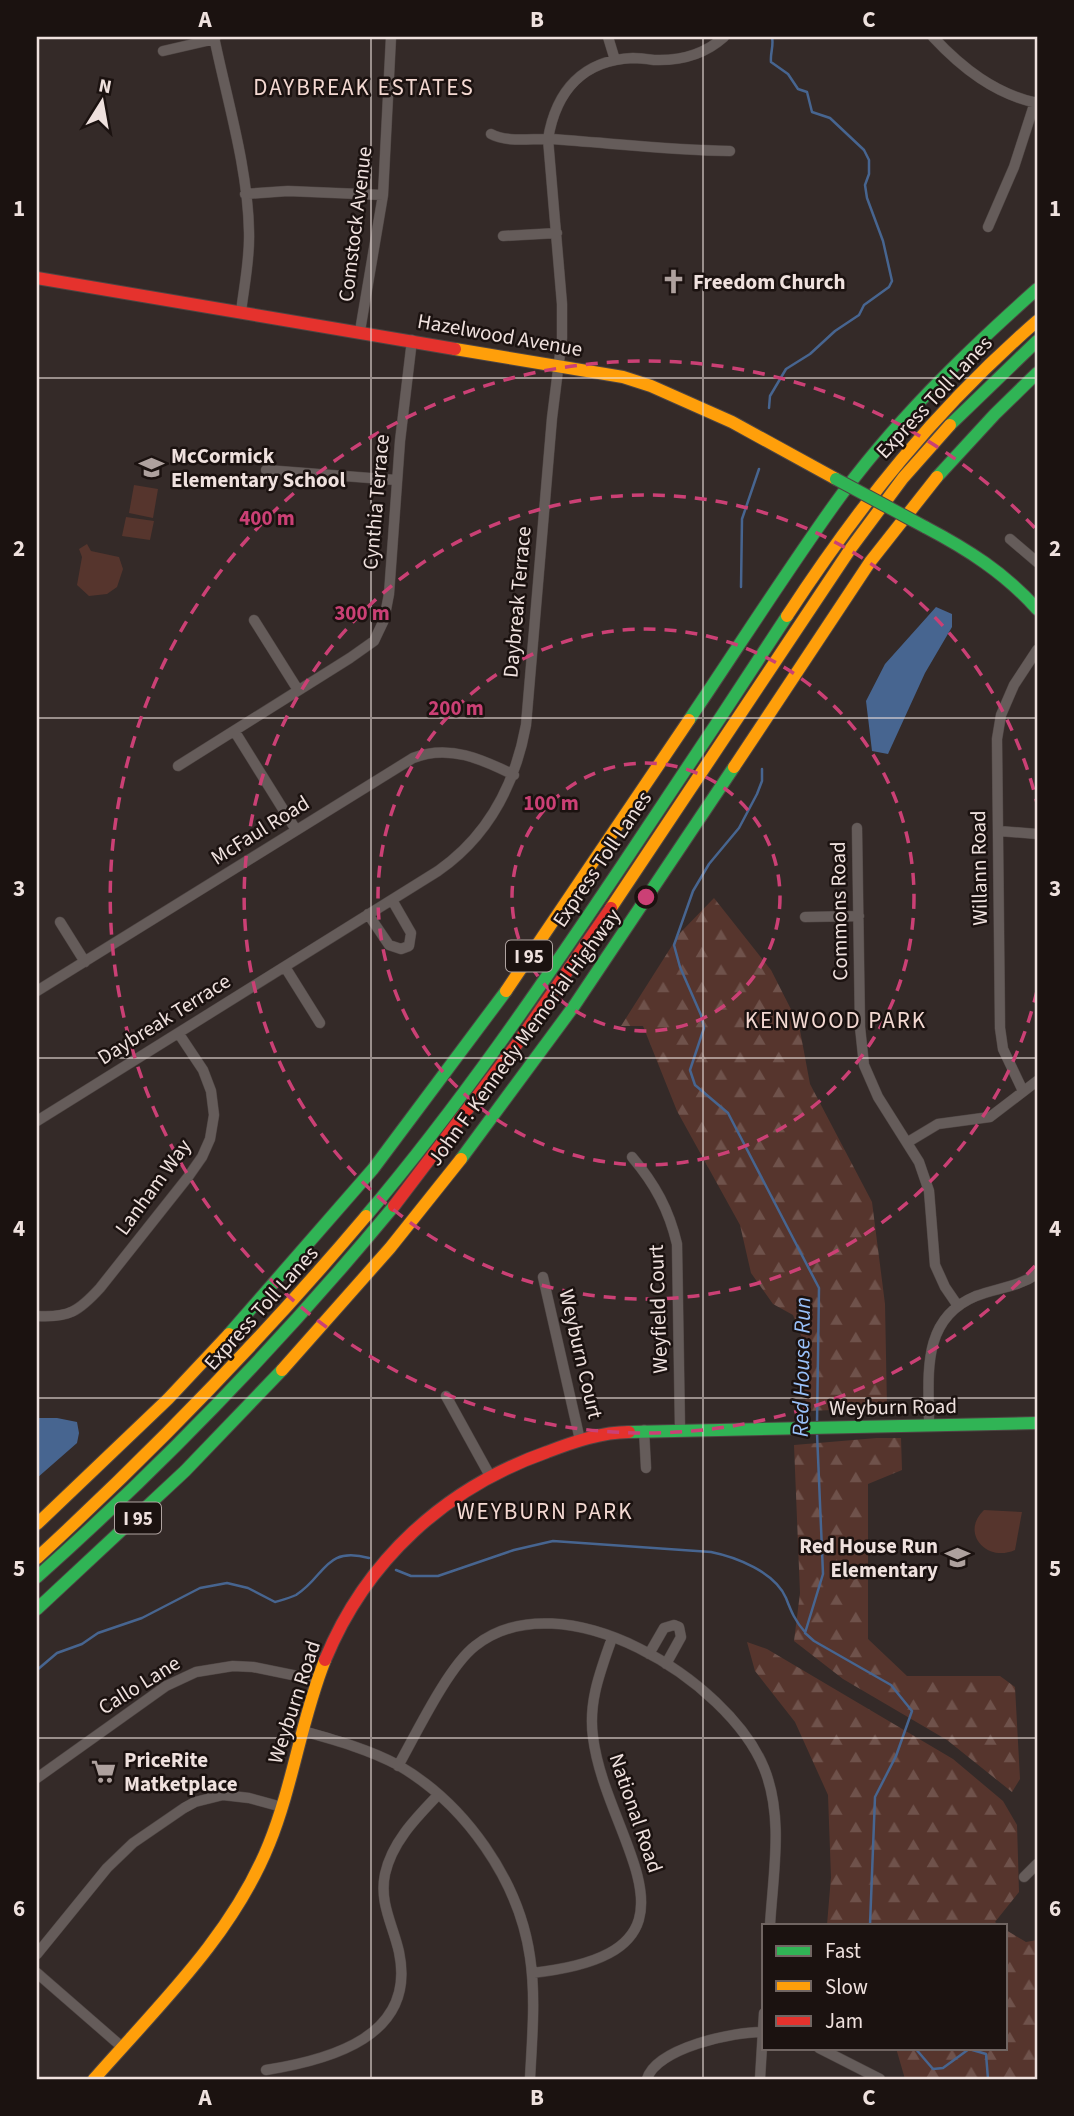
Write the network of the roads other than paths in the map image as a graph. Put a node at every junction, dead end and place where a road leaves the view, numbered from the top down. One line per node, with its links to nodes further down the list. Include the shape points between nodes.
1 (391, 37): 13 (street, Comstock Avenue)
2 (608, 37): 7 (street)
3 (724, 37): 7 (street, via 705,50 676,59)
4 (933, 37): 8 (street, via 984,82)
5 (214, 38): 6 (street); 12 (street)
6 (163, 51)
7 (615, 60): 10 (street, Daybreak Terrace, via 594,67 566,90)
8 (1036, 103): 14 (street)
9 (491, 134): 10 (street)
10 (548, 139): 11 (street); 15 (street, Daybreak Terrace)
11 (730, 151)
12 (245, 194): 13 (street); 19 (street, via 249,233)
13 (383, 195): 21 (street, Comstock Avenue)
14 (988, 227)
15 (556, 233): 16 (street); 24 (street, Daybreak Terrace)
16 (503, 236)
17 (37, 278): 19 (main road, Hazelwood Avenue)
18 (1037, 289): 68 (main road, John F. Kennedy Memorial Highway / I 95, via 929,391 835,504 495,1007 373,1169 222,1342)
19 (241, 312): 21 (main road, Hazelwood Avenue)
20 (1037, 321): 69 (main road, Express Toll Lanes, via 933,421 856,515 555,965 390,1188 239,1361 138,1465)
21 (360, 331): 22 (main road, Hazelwood Avenue)
22 (412, 340): 24 (main road, Hazelwood Avenue); 27 (street, Cynthia Terrace)
23 (1037, 341): 70 (main road, Express Toll Lanes, via 937,439 864,528 554,991 399,1199 219,1405)
24 (560, 365): 30 (main road, Hazelwood Avenue, bridge, via 623,377 690,400 994,567); 36 (street, Daybreak Terrace, via 526,725)
25 (1037, 373): 71 (main road, John F. Kennedy Memorial Highway / I 95, via 941,471 878,551 575,1004 421,1212 227,1430)
26 (267, 470): 27 (street)
27 (396, 480): 33 (street, Cynthia Terrace, via 389,594 382,628 369,645)
28 (1010, 539): 29 (street)
29 (1037, 562)
30 (1037, 609)
31 (254, 620): 33 (street)
32 (1037, 650): 39 (street, Willann Road, via 1001,715 996,750)
33 (298, 690): 34 (street, Cynthia Terrace)
34 (235, 732): 35 (street, Cynthia Terrace); 38 (street)
35 (178, 766)
36 (514, 775): 38 (street, McFaul Road, via 462,754 425,754); 41 (street, Daybreak Terrace, via 502,800 465,849)
37 (857, 828): 43 (street, Commons Road)
38 (296, 830): 46 (street, McFaul Road)
39 (999, 831): 40 (street); 52 (street, Willann Road, via 1000,1028 1003,1049)
40 (1037, 834)
41 (392, 900): 42 (street, Daybreak Terrace); 42 (street, via 411,933 409,946 390,945)
42 (368, 914): 47 (street, Daybreak Terrace)
43 (859, 916): 44 (street); 54 (street, Commons Road, via 864,1065 878,1097)
44 (805, 917)
45 (60, 922): 46 (street)
46 (85, 962): 48 (street, McFaul Road)
47 (285, 967): 49 (street); 50 (street, Daybreak Terrace)
48 (37, 991)
49 (320, 1023)
50 (179, 1034): 53 (street, Daybreak Terrace); 59 (street, Lanham Way, via 208,1080 214,1103 213,1126 202,1157 83,1306 60,1317)
51 (1037, 1081): 52 (street)
52 (1023, 1091): 54 (street, via 990,1117 938,1124)
53 (37, 1121)
54 (908, 1142): 58 (street, Commons Road, via 929,1191 935,1265)
55 (632, 1157): 63 (street, Weyfield Court, via 662,1197 677,1244)
56 (1037, 1274): 58 (street)
57 (543, 1277): 65 (street, Weyburn Court)
58 (958, 1306): 62 (street, via 940,1325 932,1347)
59 (37, 1316)
60 (446, 1396): 67 (street)
61 (1037, 1423): 62 (main road, Weyburn Road)
62 (929, 1425): 63 (main road, Weyburn Road)
63 (680, 1429): 64 (main road, Weyburn Road)
64 (644, 1430): 65 (main road, Weyburn Road); 66 (street)
65 (580, 1440): 67 (main road, Weyburn Road)
66 (646, 1468)
67 (489, 1474): 75 (main road, Weyburn Road, via 441,1506 390,1554 349,1610)
68 (37, 1524)
69 (37, 1558)
70 (37, 1577)
71 (37, 1609)
72 (612, 1638): 73 (street); 77 (street, via 547,1622 514,1626 485,1639 452,1672); 86 (street, National Road, via 593,1698 593,1738 599,1769 640,1878 641,1909 626,1940 604,1956)
73 (649, 1654): 74 (street); 74 (street, via 664,1629 679,1627 681,1637)
74 (666, 1664): 83 (street, via 735,1722 763,1765 775,1811)
75 (317, 1680): 76 (main road, Weyburn Road); 78 (street, Callo Lane, via 253,1667 196,1672 166,1686)
76 (303, 1731): 77 (street, via 353,1745); 80 (main road, Weyburn Road)
77 (398, 1766): 79 (street)
78 (37, 1777)
79 (438, 1795): 86 (street, via 474,1834 503,1878 522,1923); 91 (street, via 404,1834 384,1875 385,1910 401,1967 397,1997 386,2017 364,2040 344,2050)
80 (282, 1807): 84 (street, via 223,1795 184,1808 119,1856); 88 (main road, Weyburn Road, via 260,1866 229,1919)
81 (1037, 1864): 82 (street)
82 (1024, 1877)
83 (769, 1924)
84 (37, 1954)
85 (37, 1973): 88 (street)
86 (532, 1973): 93 (street)
87 (762, 2032): 94 (street, via 729,2034 668,2056 655,2064)
88 (122, 2047): 92 (main road, Weyburn Road)
89 (762, 2050): 95 (street)
90 (823, 2050): 96 (street)
91 (266, 2070)
92 (94, 2079)
93 (530, 2079)
94 (647, 2079)
95 (760, 2079)
96 (880, 2079)

